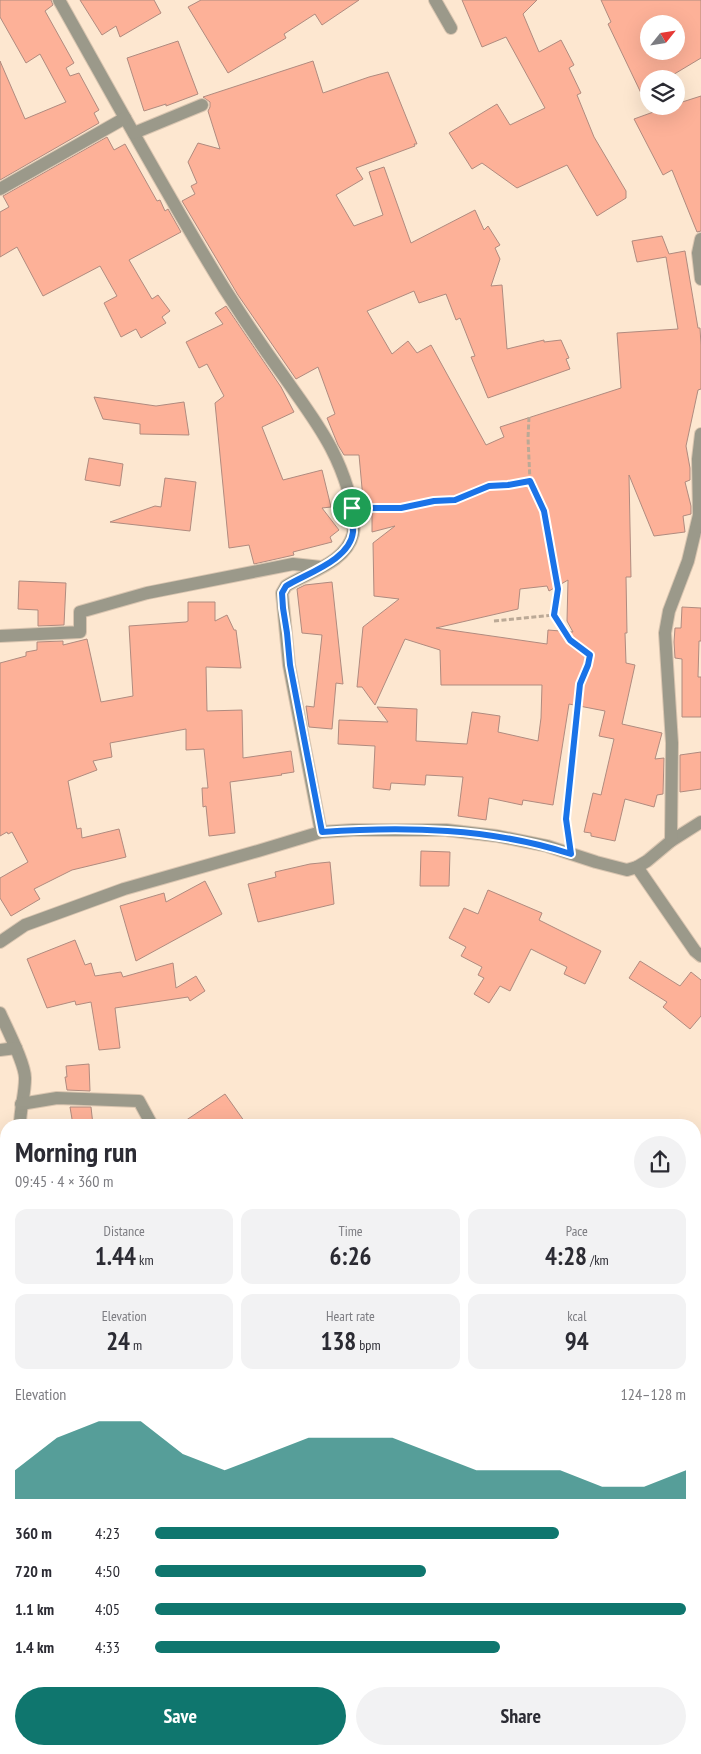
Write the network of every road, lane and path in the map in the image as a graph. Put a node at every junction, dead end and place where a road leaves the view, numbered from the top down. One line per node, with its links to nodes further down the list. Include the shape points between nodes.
1 (58, 0): 5 (street)
2 (435, 0): 3 (street)
3 (451, 28)
4 (202, 105): 6 (street)
5 (125, 118): 6 (street); 7 (street)
6 (134, 133): 13 (street, via 226,290 331,447 348,487)
7 (0, 189)
8 (701, 239): 9 (street, via 698,253)
9 (701, 279)
10 (528, 417): 12 (path)
11 (701, 434): 20 (street, via 699,515 665,633 672,743)
12 (530, 481): 13 (path, via 489,486 455,500 401,508); 15 (path, via 544,511 558,589)
13 (352, 508): 14 (street, via 353,533 348,546 332,562)
14 (320, 567): 17 (street, via 293,564 147,593 80,612 80,632); 19 (street, via 286,586 282,593 290,665)
15 (554, 615): 16 (path); 21 (path, via 570,640 590,655 580,684 566,819)
16 (494, 622)
17 (0, 636)
18 (701, 822): 20 (street)
19 (322, 832): 21 (street, via 446,830 497,836); 23 (street, via 124,889 25,925)
20 (671, 841): 22 (street)
21 (571, 854): 22 (street, via 627,870)
22 (637, 867): 24 (street)
23 (0, 942)
24 (701, 956)
25 (0, 1013): 26 (street)
26 (16, 1048): 27 (street); 28 (street, via 26,1076)
27 (0, 1050)
28 (21, 1104): 29 (street); 30 (street, via 57,1098 139,1101)
29 (20, 1119)
30 (149, 1119)

